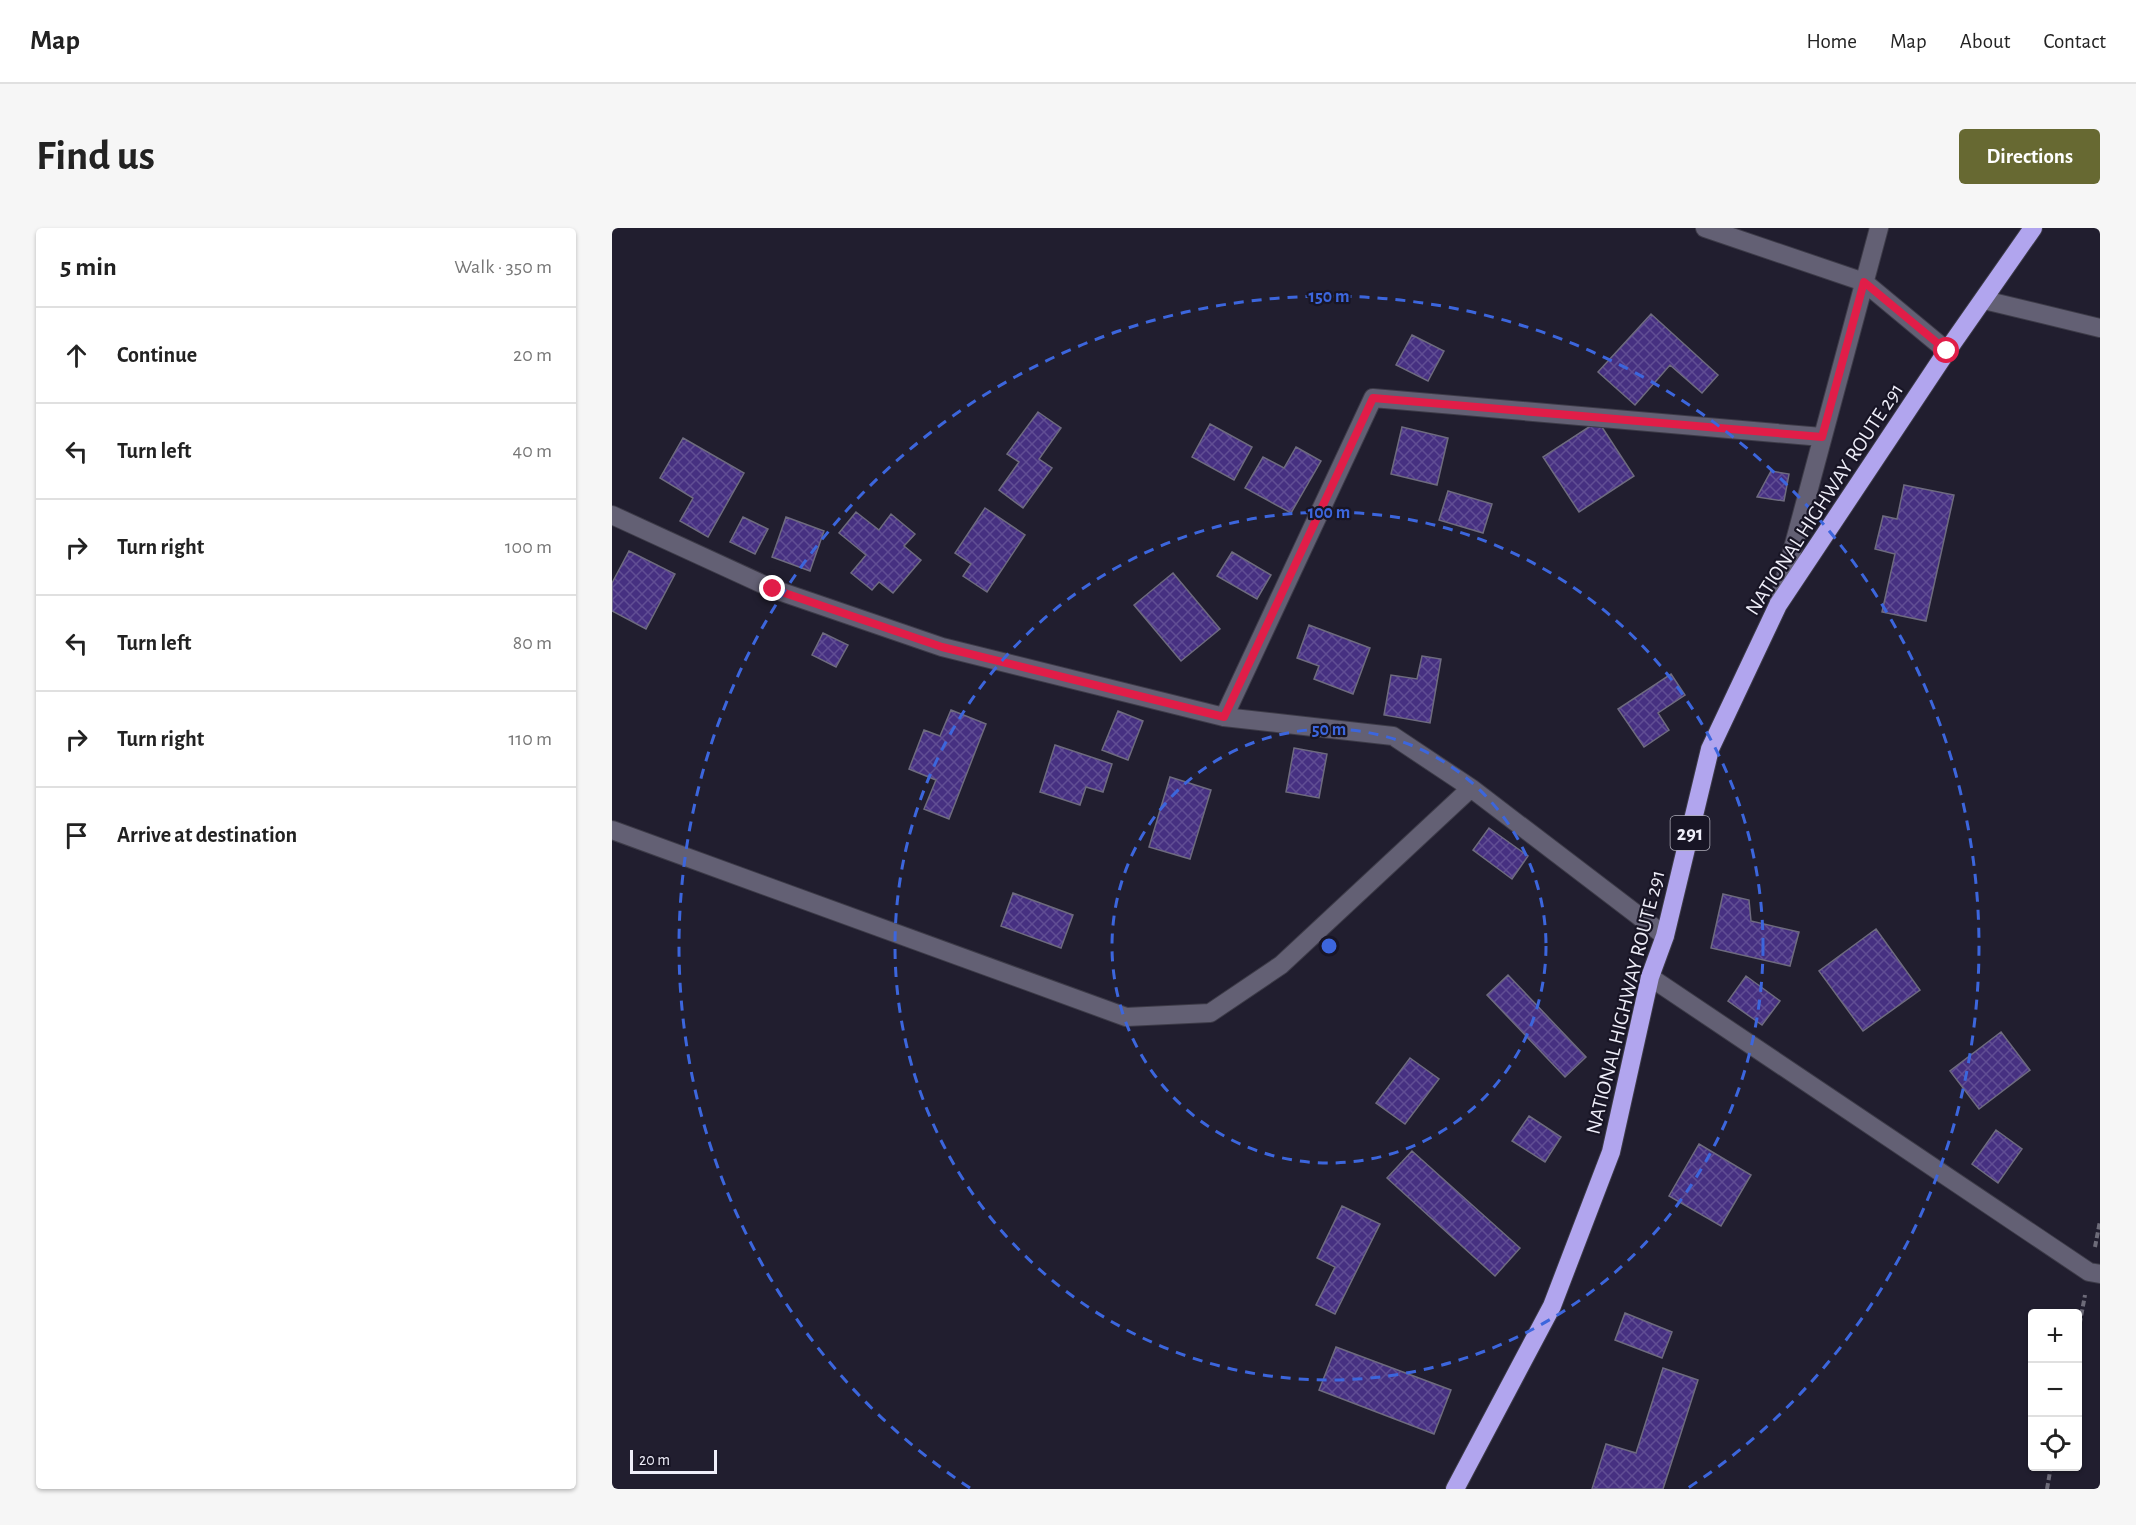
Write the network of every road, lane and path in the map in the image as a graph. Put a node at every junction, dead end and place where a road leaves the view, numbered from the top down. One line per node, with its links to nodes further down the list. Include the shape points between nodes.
1 (1705, 228): 4 (street)
2 (1880, 228): 4 (street)
3 (2033, 228): 5 (highway, NATIONAL HIGHWAY ROUTE 291 / 291)
4 (1864, 282): 7 (street); 8 (street)
5 (1984, 300): 6 (street); 7 (highway, NATIONAL HIGHWAY ROUTE 291 / 291)
6 (2100, 328)
7 (1947, 351): 10 (highway, NATIONAL HIGHWAY ROUTE 291 / 291)
8 (1822, 437): 10 (street); 11 (street, via 1373,398)
9 (612, 515): 11 (street, via 773,589 942,647)
10 (1778, 605): 14 (highway, NATIONAL HIGHWAY ROUTE 291 / 291, via 1710,748)
11 (1224, 717): 12 (street, via 1393,736)
12 (1471, 788): 13 (street, via 1281,965 1210,1013 1126,1017); 14 (street)
13 (612, 830)
14 (1665, 936): 15 (highway, NATIONAL HIGHWAY ROUTE 291 / 291)
15 (1650, 977): 16 (street); 19 (highway, NATIONAL HIGHWAY ROUTE 291 / 291, via 1611,1152 1556,1296)
16 (2095, 1273): 17 (path)
17 (2082, 1319)
18 (2050, 1471): 20 (path)
19 (1455, 1489)
20 (2047, 1489)

